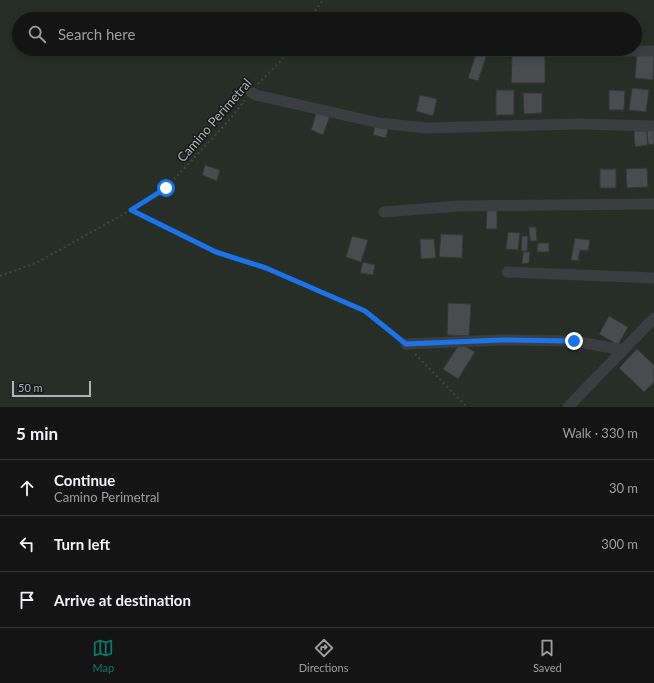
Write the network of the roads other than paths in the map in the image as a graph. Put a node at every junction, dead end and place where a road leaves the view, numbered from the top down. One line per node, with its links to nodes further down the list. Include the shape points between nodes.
1 (642, 51): 2 (street)
2 (654, 51)
3 (250, 92): 4 (street, via 379,123 427,128 579,124)
4 (654, 126)
5 (654, 204): 6 (street, via 458,206)
6 (384, 212)
7 (507, 272): 8 (street)
8 (654, 278)
9 (654, 318): 11 (street)
10 (406, 344): 11 (street, via 501,340 574,341)
11 (623, 350): 12 (street)
12 (568, 407)

